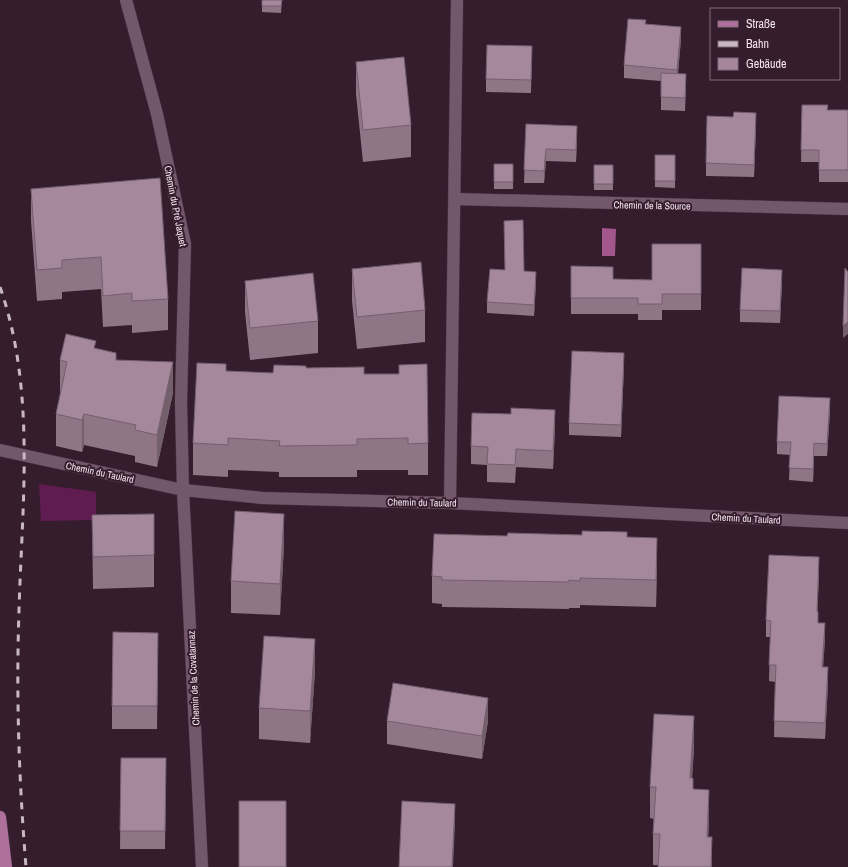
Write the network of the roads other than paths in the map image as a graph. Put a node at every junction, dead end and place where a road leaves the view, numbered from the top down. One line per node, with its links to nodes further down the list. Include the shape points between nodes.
1 (126, 0): 6 (street, Chemin du Pré Jaquet, via 157,114 185,244 181,402)
2 (457, 0): 3 (street)
3 (456, 200): 4 (street, Chemin de la Source); 7 (street)
4 (848, 209)
5 (0, 450): 6 (street, Chemin du Taulard)
6 (183, 490): 7 (street, Chemin du Taulard, via 263,498); 11 (street, Chemin de la Covatannaz)
7 (450, 502): 8 (street, Chemin du Taulard)
8 (848, 523)
9 (0, 818): 10 (main road)
10 (6, 867)
11 (202, 867)

